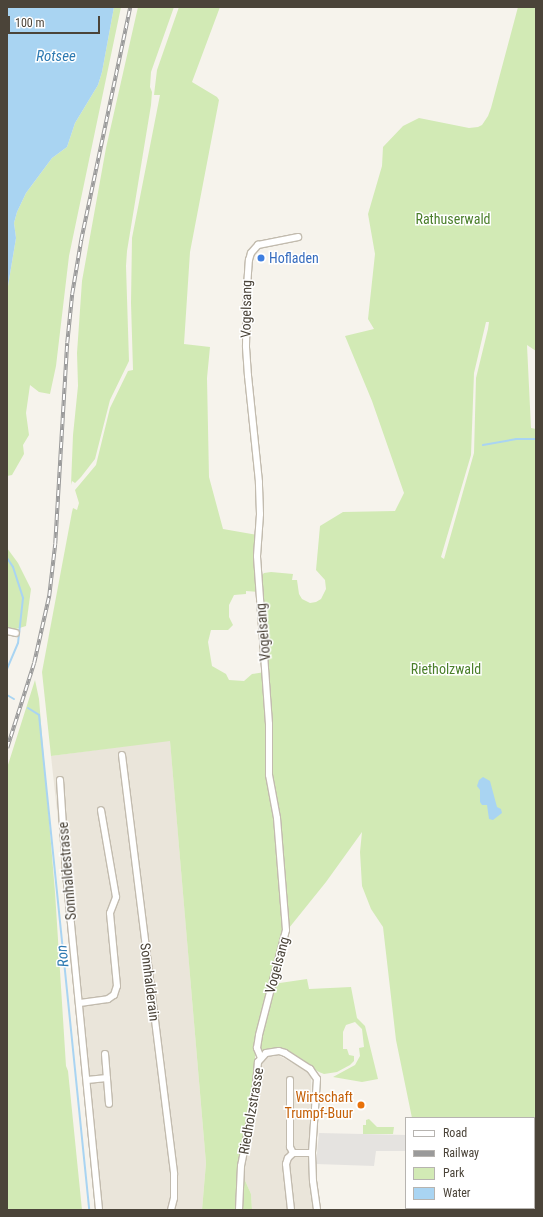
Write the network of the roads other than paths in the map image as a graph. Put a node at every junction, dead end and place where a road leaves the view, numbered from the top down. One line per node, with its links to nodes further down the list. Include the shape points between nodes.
1 (298, 237): 9 (street, Vogelsang, via 258,245 249,260 246,287 246,346 259,482 257,556 266,664 269,775 277,818 286,930 259,1035 257,1048)
2 (7, 631): 3 (street)
3 (16, 634)
4 (122, 755): 17 (street, Sonnhalderain, via 174,1174)
5 (60, 780): 7 (street, Sonnhaldestrasse, via 66,873)
6 (101, 810): 7 (street, via 116,897 110,913 117,986 114,995 108,999)
7 (80, 1004): 11 (street, Sonnhaldestrasse)
8 (106, 1054): 10 (street)
9 (261, 1058): 15 (street, Riedholzstrasse, via 273,1051 285,1053 315,1075 317,1088); 18 (street, Riedholzstrasse, via 258,1062 255,1096 241,1166)
10 (107, 1078): 11 (street); 13 (street)
11 (87, 1080): 16 (street, Sonnhaldestrasse)
12 (290, 1080): 14 (street, via 290,1147)
13 (109, 1104)
14 (293, 1153): 15 (street); 19 (street, via 286,1164)
15 (312, 1153): 20 (street)
16 (99, 1210)
17 (171, 1210)
18 (239, 1210)
19 (291, 1210)
20 (317, 1210)

